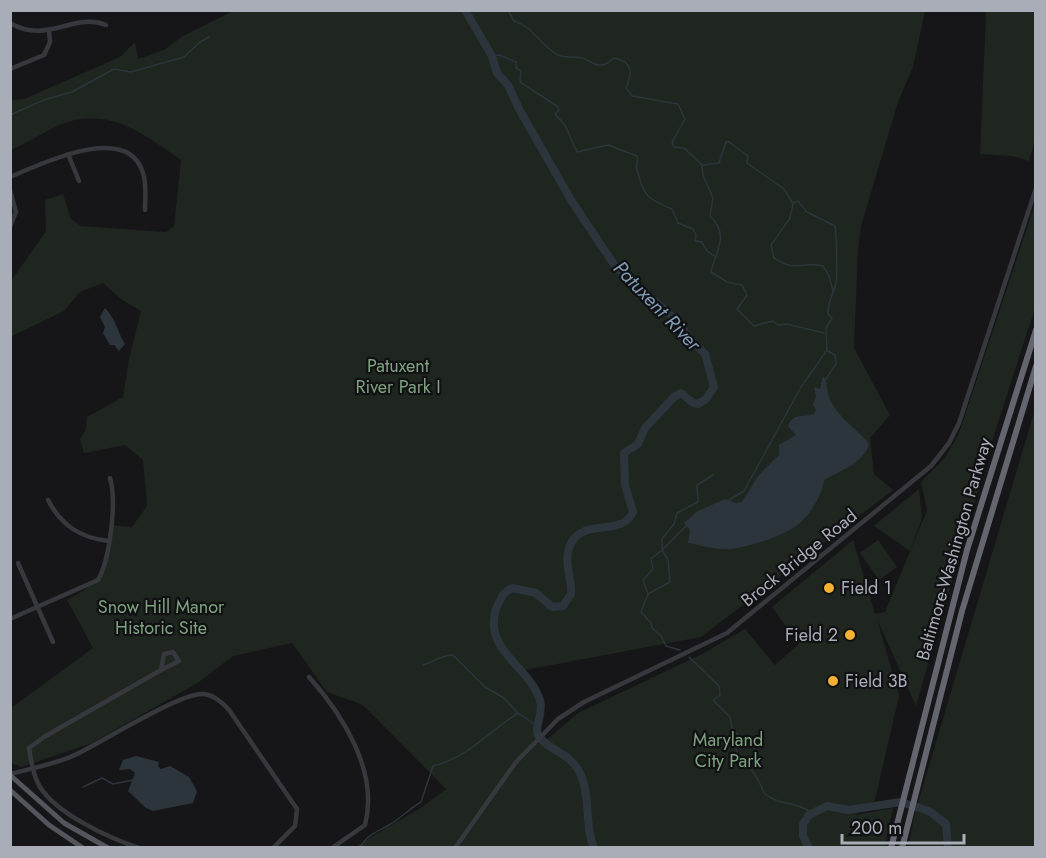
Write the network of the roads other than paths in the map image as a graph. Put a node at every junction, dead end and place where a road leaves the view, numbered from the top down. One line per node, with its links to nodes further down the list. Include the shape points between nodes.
1 (10, 23): 3 (street, via 30,32)
2 (106, 25): 3 (street, via 93,21)
3 (50, 31): 4 (street, via 44,55)
4 (10, 69)
5 (68, 154): 6 (street); 7 (street); 10 (street, via 97,147 131,156 144,173)
6 (10, 177)
7 (79, 181)
8 (1035, 188): 31 (street, Brock Bridge Road, via 959,423 931,466 727,633 564,714 507,775)
9 (10, 190): 11 (street, via 16,212)
10 (145, 210)
11 (10, 226)
12 (1035, 330): 32 (highway, Baltimore-Washington Parkway, via 967,550)
13 (1035, 366): 33 (highway, Baltimore-Washington Parkway, via 978,553)
14 (110, 478): 16 (street)
15 (48, 500): 16 (street, via 64,525)
16 (109, 541): 18 (street, via 98,580)
17 (18, 563): 18 (street)
18 (37, 608): 19 (street); 20 (street)
19 (10, 619)
20 (53, 642)
21 (161, 670): 21 (street, via 179,661 176,653 164,654); 23 (street, via 28,751)
22 (309, 678): 30 (street, via 337,710 367,782 365,825)
23 (32, 768): 24 (street); 28 (street, via 42,789 71,814); 29 (street, via 76,755 177,703 208,695 229,710 297,809 295,826)
24 (10, 774): 27 (main road, via 64,823)
25 (10, 790): 26 (main road, via 49,825)
26 (83, 848)
27 (108, 848)
28 (139, 848)
29 (273, 848)
30 (332, 848)
31 (455, 848)
32 (891, 848)
33 (902, 848)

